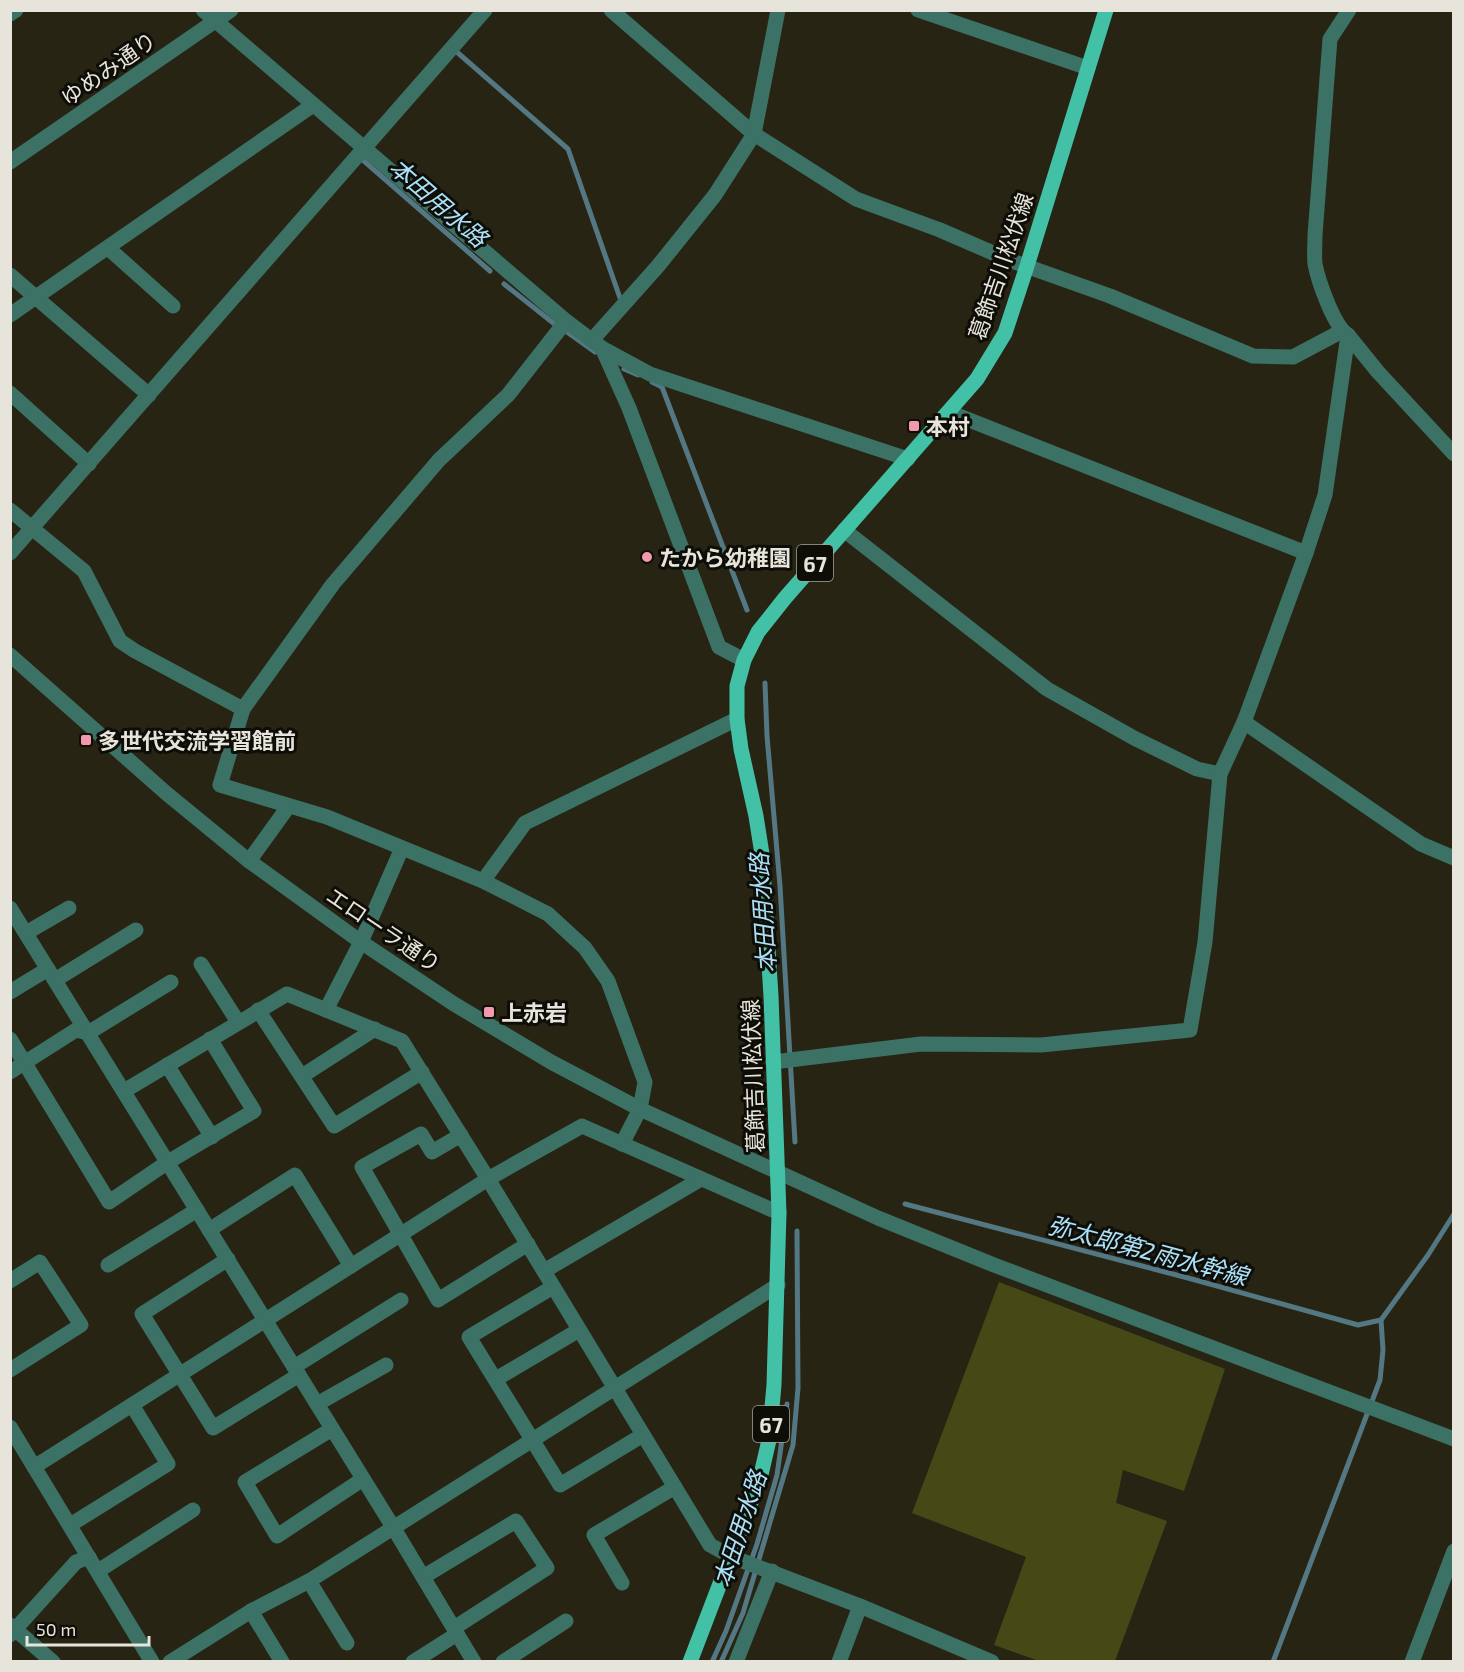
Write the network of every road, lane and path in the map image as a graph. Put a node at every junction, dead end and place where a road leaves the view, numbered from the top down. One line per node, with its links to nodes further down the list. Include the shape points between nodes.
1 (16, 10): 10 (street)
2 (203, 10): 11 (street)
3 (231, 10): 11 (street, ゆめみ通り)
4 (485, 10): 15 (street)
5 (611, 10): 14 (street)
6 (778, 10): 14 (street)
7 (918, 10): 12 (street)
8 (1106, 10): 12 (main road, 葛飾吉川松伏線 / 67)
9 (1348, 10): 24 (street, via 1330,39 1315,236 1315,263 1323,291)
10 (10, 14)
11 (215, 21): 13 (street); 16 (street, ゆめみ通り)
12 (1088, 68): 18 (main road, 葛飾吉川松伏線 / 67)
13 (313, 105): 15 (street); 17 (street)
14 (754, 134): 18 (street, via 856,199); 25 (street, via 715,195)
15 (365, 149): 23 (street); 27 (street)
16 (10, 162)
17 (108, 248): 20 (street); 21 (street)
18 (1027, 266): 24 (street, via 1253,356 1293,357); 28 (main road, 葛飾吉川松伏線 / 67, via 1005,333 977,379)
19 (10, 275): 20 (street)
20 (36, 297): 22 (street); 27 (street)
21 (173, 306)
22 (10, 315)
23 (566, 321): 25 (street); 39 (street, via 508,395 440,460 333,584)
24 (1345, 333): 29 (street); 36 (street, via 1325,495)
25 (597, 344): 30 (street, via 650,374); 38 (street, via 629,408 719,647)
26 (10, 393): 31 (street)
27 (149, 395): 31 (street)
28 (950, 412): 30 (main road, 葛飾吉川松伏線 / 67); 36 (street)
29 (1454, 454)
30 (908, 459): 34 (main road, 葛飾吉川松伏線 / 67)
31 (89, 464): 33 (street)
32 (10, 510): 33 (street)
33 (32, 528): 35 (street); 39 (street, via 84,571 120,641)
34 (844, 530): 38 (main road, 葛飾吉川松伏線 / 67, via 758,632); 42 (street, via 1047,689 1197,769)
35 (10, 553)
36 (1306, 554): 41 (street)
37 (10, 655): 46 (street, エローラ通り)
38 (744, 660): 40 (main road, 葛飾吉川松伏線 / 67, via 737,686)
39 (243, 709): 43 (street, via 220,785)
40 (737, 719): 47 (street, via 525,823); 64 (main road, 葛飾吉川松伏線 / 67, via 762,854)
41 (1244, 722): 42 (street); 45 (street, via 1421,844)
42 (1220, 774): 64 (street, via 1205,942 1190,1030 1041,1045 921,1044)
43 (288, 807): 44 (street, via 327,817); 46 (street)
44 (402, 848): 47 (street); 52 (street)
45 (1454, 858)
46 (249, 861): 52 (street, エローラ通り)
47 (483, 881): 71 (street, via 548,914 585,948 608,981 645,1082)
48 (69, 908): 51 (street)
49 (13, 917): 51 (street)
50 (136, 930): 54 (street)
51 (26, 933): 54 (street)
52 (361, 942): 57 (street); 71 (street, エローラ通り, via 454,1004)
53 (201, 964): 59 (street)
54 (51, 974): 56 (street); 61 (street)
55 (171, 982): 61 (street)
56 (10, 992)
57 (326, 1010): 58 (street, via 287,994); 60 (street)
58 (258, 1011): 59 (street); 69 (street)
59 (238, 1022): 63 (street)
60 (375, 1029): 68 (street, via 402,1041); 69 (street)
61 (88, 1033): 65 (street, via 76,1030); 70 (street)
62 (10, 1039): 65 (street)
63 (210, 1039): 66 (street); 73 (street, via 254,1111)
64 (773, 1062): 76 (main road, 葛飾吉川松伏線 / 67)
65 (25, 1063): 67 (street); 75 (street, via 109,1202)
66 (167, 1065): 70 (street); 73 (street)
67 (10, 1072)
68 (422, 1072): 69 (street, via 334,1126); 72 (street)
69 (302, 1076)
70 (124, 1091): 75 (street)
71 (640, 1109): 74 (street); 76 (street, エローラ通り)
72 (461, 1135): 77 (street); 82 (street, via 432,1152 421,1134 362,1167)
73 (212, 1137): 75 (street)
74 (622, 1144): 77 (street, via 582,1126); 78 (street)
75 (168, 1162): 79 (street)
76 (778, 1172): 80 (main road, 葛飾吉川松伏線 / 67); 106 (street, エローラ通り, via 994,1265)
77 (488, 1179): 82 (street); 83 (street)
78 (701, 1179): 80 (street); 87 (street)
79 (197, 1210): 81 (street); 85 (street)
80 (779, 1214): 89 (main road, 葛飾吉川松伏線 / 67)
81 (209, 1230): 84 (street); 86 (street, via 296,1175)
82 (400, 1235): 83 (street, via 438,1300); 86 (street)
83 (528, 1244): 87 (street)
84 (228, 1259): 92 (street); 97 (street, via 142,1314)
85 (108, 1265)
86 (351, 1266): 92 (street)
87 (544, 1270): 90 (street)
88 (10, 1281): 95 (street, via 40,1263 81,1325)
89 (778, 1285): 99 (street); 115 (main road, 葛飾吉川松伏線 / 67, via 769,1440 760,1479)
90 (553, 1287): 93 (street); 98 (street, via 470,1336)
91 (401, 1300): 96 (street)
92 (265, 1320): 96 (street); 97 (street)
93 (579, 1330): 98 (street); 99 (street)
94 (386, 1365): 100 (street)
95 (10, 1370)
96 (297, 1371): 97 (street, via 213,1428); 100 (street)
97 (181, 1374): 101 (street)
98 (495, 1379): 105 (street)
99 (615, 1388): 104 (street); 105 (street)
100 (317, 1404): 103 (street)
101 (132, 1405): 107 (street); 111 (street, via 168,1464)
102 (10, 1427): 107 (street)
103 (332, 1429): 108 (street); 108 (street, via 245,1482 277,1536)
104 (643, 1435): 105 (street, via 560,1485); 109 (street)
105 (532, 1440): 112 (street)
106 (1454, 1440)
107 (34, 1467): 111 (street)
108 (363, 1479): 112 (street)
109 (675, 1487): 115 (street, via 710,1545); 120 (street, via 594,1535)
110 (193, 1510): 116 (street)
111 (69, 1525): 114 (street)
112 (393, 1527): 118 (street); 119 (street)
113 (1454, 1551): 138 (street)
114 (89, 1557): 116 (street); 124 (street, via 76,1562)
115 (732, 1557): 117 (street); 134 (main road, 葛飾吉川松伏線 / 67)
116 (98, 1571): 128 (street)
117 (772, 1571): 121 (street); 135 (street)
118 (423, 1577): 125 (street); 125 (street, via 516,1521 547,1568)
119 (309, 1581): 122 (street); 126 (street)
120 (622, 1583)
121 (860, 1606): 136 (street); 137 (street)
122 (251, 1611): 129 (street); 130 (street)
123 (566, 1621): 133 (street)
124 (12, 1630): 127 (street)
125 (455, 1631): 131 (street); 132 (street)
126 (347, 1643)
127 (53, 1662)
128 (152, 1662)
129 (170, 1662)
130 (282, 1662)
131 (413, 1662)
132 (474, 1662)
133 (503, 1662)
134 (690, 1662)
135 (736, 1662)
136 (839, 1662)
137 (992, 1662)
138 (1412, 1662)

